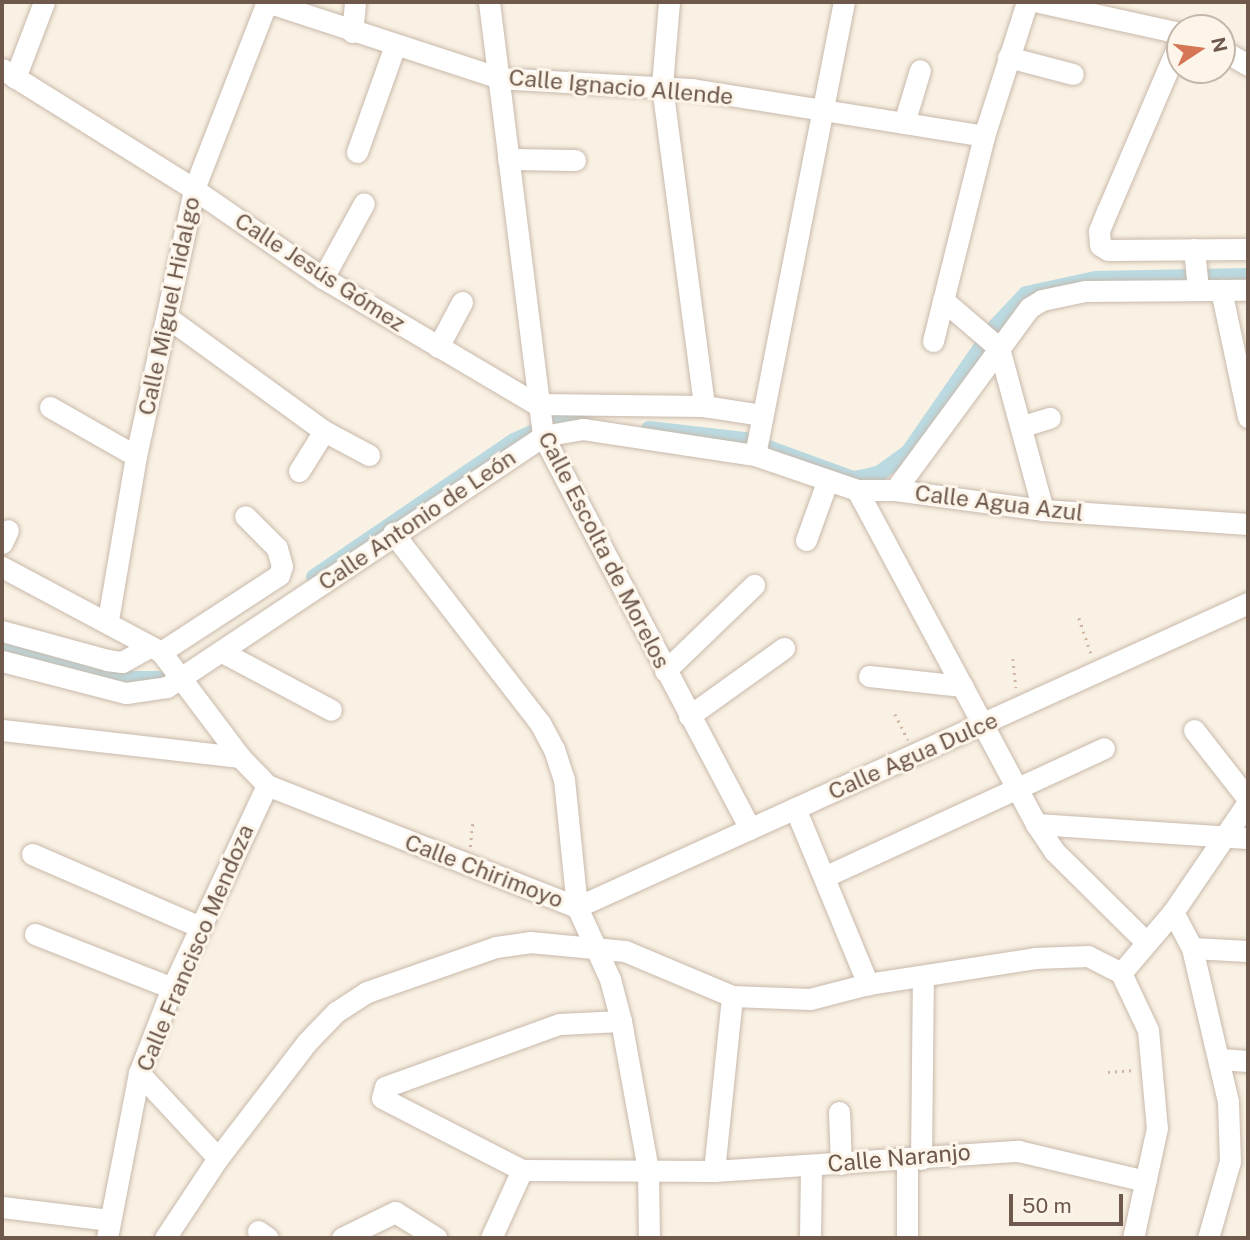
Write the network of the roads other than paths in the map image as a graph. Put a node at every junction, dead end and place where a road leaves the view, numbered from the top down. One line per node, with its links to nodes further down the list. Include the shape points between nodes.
1 (44, 2): 14 (street)
2 (267, 2): 10 (street, Calle Ignacio Allende); 25 (street, Calle Miguel Hidalgo)
3 (355, 2): 10 (street)
4 (489, 2): 17 (street, Calle Escolta de Morelos)
5 (669, 2): 18 (street)
6 (844, 2): 19 (street)
7 (1027, 2): 12 (street)
8 (1039, 2): 9 (street)
9 (1166, 30)
10 (352, 32): 11 (street, Calle Ignacio Allende)
11 (395, 45): 17 (street, Calle Ignacio Allende); 22 (street)
12 (1008, 57): 16 (street); 21 (street)
13 (920, 70): 20 (street)
14 (8, 73): 25 (street, Calle Jesús Gómez)
15 (1166, 74): 28 (street, via 1099,231 1100,245)
16 (1073, 75)
17 (499, 78): 18 (street, Calle Ignacio Allende); 23 (street, Calle Escolta de Morelos)
18 (662, 86): 19 (street, Calle Ignacio Allende); 38 (street)
19 (825, 110): 20 (street, Calle Ignacio Allende); 42 (street)
20 (904, 123): 21 (street, Calle Ignacio Allende)
21 (984, 136): 32 (street)
22 (356, 152)
23 (508, 159): 24 (street); 43 (street, Calle Escolta de Morelos)
24 (575, 160)
25 (194, 189): 29 (street, Calle Jesús Gómez); 34 (street, Calle Miguel Hidalgo)
26 (364, 203): 29 (street)
27 (1248, 249): 28 (street)
28 (1196, 270): 30 (street); 35 (street, via 1042,300)
29 (323, 278): 37 (street, Calle Jesús Gómez)
30 (1221, 290): 31 (street); 40 (street)
31 (1248, 290)
32 (943, 300): 35 (street); 36 (street)
33 (462, 302): 37 (street)
34 (167, 317): 45 (street); 48 (street, Calle Miguel Hidalgo)
35 (991, 339): 44 (street); 52 (street)
36 (933, 341)
37 (438, 348): 43 (street, Calle Jesús Gómez)
38 (704, 406): 42 (street); 43 (street)
39 (50, 407): 48 (street)
40 (1248, 417)
41 (1051, 418): 44 (street)
42 (761, 419): 46 (street)
43 (539, 420): 46 (street, Calle Antonio de León); 56 (street, Calle Antonio de León); 67 (street, Calle Escolta de Morelos)
44 (1023, 426): 53 (street)
45 (324, 431): 47 (street); 49 (street)
46 (756, 450): 50 (street, Calle Agua Azul)
47 (369, 455)
48 (136, 456): 61 (street, Calle Miguel Hidalgo)
49 (299, 471)
50 (827, 482): 51 (street, Calle Agua Azul); 57 (street)
51 (857, 490): 52 (street, Calle Agua Azul); 69 (street)
52 (895, 490): 53 (street, Calle Agua Azul)
53 (1042, 510): 55 (street, Calle Agua Azul)
54 (245, 516): 66 (street, via 276,548 282,566 279,575)
55 (1248, 524)
56 (393, 533): 64 (street, Calle Antonio de León); 87 (street, via 540,723 554,749 564,779)
57 (806, 540)
58 (2, 567): 61 (street)
59 (754, 586): 67 (street)
60 (1248, 603): 72 (street, Calle Agua Dulce)
61 (108, 620): 66 (street)
62 (2, 631): 66 (street, via 107,660)
63 (784, 648): 71 (street)
64 (224, 653): 66 (street, Calle Antonio de León); 70 (street)
65 (2, 661): 66 (street, via 126,693 167,687)
66 (168, 661): 76 (street)
67 (664, 671): 71 (street, Calle Escolta de Morelos)
68 (869, 676): 69 (street)
69 (961, 686): 72 (street)
70 (331, 710)
71 (689, 716): 82 (street, Calle Escolta de Morelos)
72 (981, 726): 78 (street); 80 (street, Calle Agua Dulce)
73 (2, 730): 76 (street)
74 (1194, 730): 79 (street)
75 (1104, 748): 78 (street)
76 (240, 757): 77 (street)
77 (268, 785): 87 (street, Calle Chirimoyo); 89 (street, Calle Francisco Mendoza)
78 (1016, 788): 81 (street); 86 (street)
79 (1248, 800): 83 (street)
80 (795, 808): 82 (street, Calle Agua Dulce); 86 (street)
81 (1035, 824): 83 (street); 91 (street, via 1054,851)
82 (750, 829): 87 (street, Calle Agua Dulce)
83 (1225, 837): 84 (street); 88 (street)
84 (1248, 838)
85 (32, 854): 89 (street)
86 (824, 877): 97 (street)
87 (577, 907): 92 (street, Calle Chirimoyo)
88 (1173, 912): 91 (street); 93 (street)
89 (200, 927): 98 (street, Calle Francisco Mendoza)
90 (35, 934): 98 (street)
91 (1145, 941): 95 (street)
92 (598, 947): 99 (street, via 625,951); 100 (street, Calle Chirimoyo); 105 (street, via 530,942 496,947 367,992 336,1012 307,1042)
93 (1192, 947): 94 (street); 101 (street)
94 (1248, 951)
95 (1121, 973): 96 (street, via 1087,956 1035,958); 113 (street, via 1148,1030 1157,1128)
96 (922, 976): 97 (street); 106 (street)
97 (869, 984): 99 (street, via 810,999)
98 (172, 988): 103 (street, Calle Francisco Mendoza)
99 (732, 996): 112 (street)
100 (621, 1021): 110 (street, via 559,1024 381,1092 385,1101); 111 (street, Calle Chirimoyo)
101 (1220, 1059): 102 (street); 107 (street)
102 (1248, 1061)
103 (139, 1073): 105 (street); 115 (street, Calle Francisco Mendoza)
104 (839, 1112): 108 (street)
105 (218, 1158): 116 (street)
106 (914, 1160): 108 (street, Calle Naranjo); 113 (street, Calle Naranjo, via 1018,1151); 122 (street)
107 (1239, 1162): 124 (street)
108 (841, 1164): 109 (street, Calle Naranjo)
109 (811, 1165): 112 (street, Calle Naranjo); 121 (street)
110 (522, 1170): 111 (street, Calle Naranjo); 119 (street)
111 (648, 1170): 112 (street, Calle Naranjo); 120 (street, Calle Chirimoyo)
112 (714, 1171)
113 (1146, 1181): 123 (street)
114 (2, 1207): 115 (street)
115 (108, 1229)
116 (165, 1238)
117 (342, 1238): 118 (street, via 395,1212)
118 (437, 1238)
119 (491, 1238)
120 (649, 1238)
121 (810, 1238)
122 (907, 1238)
123 (1133, 1238)
124 (1208, 1238)

